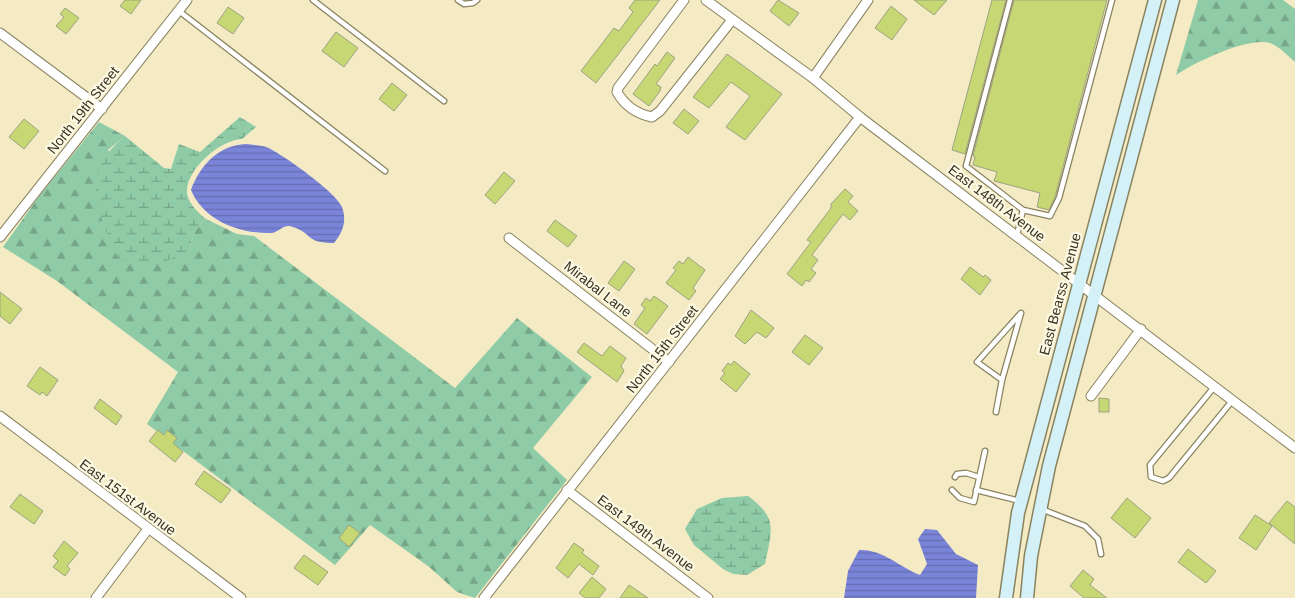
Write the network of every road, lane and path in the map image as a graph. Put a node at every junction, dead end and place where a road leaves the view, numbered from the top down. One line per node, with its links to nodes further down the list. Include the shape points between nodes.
1 (187, 0): 12 (street, North 19th Street)
2 (313, 0): 16 (lane)
3 (458, 0): 4 (lane, via 473,4)
4 (477, 0)
5 (684, 0): 13 (street, via 618,88 622,102 644,115 652,116 660,111)
6 (706, 0): 13 (street, East 148th Avenue)
7 (868, 0): 15 (street)
8 (1010, 0): 20 (lane, via 966,166)
9 (1112, 0): 20 (lane, via 1059,198 1050,216)
10 (1155, 0): 24 (main road, East Bearss Avenue)
11 (1173, 0): 25 (main road)
12 (179, 11): 17 (street, North 19th Street); 19 (lane)
13 (732, 20): 15 (street, East 148th Avenue)
14 (0, 33): 17 (street)
15 (813, 78): 18 (street, East 148th Avenue)
16 (444, 101)
17 (102, 109): 22 (street, North 19th Street)
18 (860, 117): 21 (street, East 148th Avenue); 27 (street, North 15th Street)
19 (385, 171)
20 (1023, 210): 21 (lane)
21 (1017, 235): 24 (street, East 148th Avenue)
22 (0, 237)
23 (509, 238): 27 (street, Mirabal Lane)
24 (1079, 282): 25 (street, East 148th Avenue); 41 (main road, East Bearss Avenue)
25 (1095, 294): 26 (street, East 148th Avenue); 42 (main road)
26 (1141, 329): 29 (street, East 148th Avenue); 30 (street)
27 (669, 362): 38 (street, North 15th Street)
28 (1002, 380): 28 (lane, via 1005,370 1021,313 977,362); 32 (lane)
29 (1215, 386): 31 (street, East 148th Avenue); 31 (lane, via 1150,465 1151,477 1156,481 1169,478)
30 (1091, 396)
31 (1232, 400): 34 (street, East 148th Avenue)
32 (996, 412)
33 (0, 416): 43 (street, East 151st Avenue)
34 (1295, 448)
35 (985, 451): 37 (lane)
36 (955, 477): 37 (lane, via 966,473)
37 (980, 477): 40 (lane)
38 (567, 490): 48 (street, North 15th Street); 49 (street, East 149th Avenue)
39 (952, 490): 40 (lane, via 960,498 974,502)
40 (976, 490): 41 (lane)
41 (1021, 501): 50 (main road, East Bearss Avenue)
42 (1040, 508): 44 (lane, via 1085,526 1098,539); 51 (main road)
43 (148, 529): 45 (street, East 151st Avenue); 46 (street)
44 (1101, 554)
45 (231, 595): 47 (street, East 151st Avenue)
46 (96, 598)
47 (241, 598)
48 (484, 598)
49 (708, 598)
50 (1006, 598)
51 (1027, 598)

